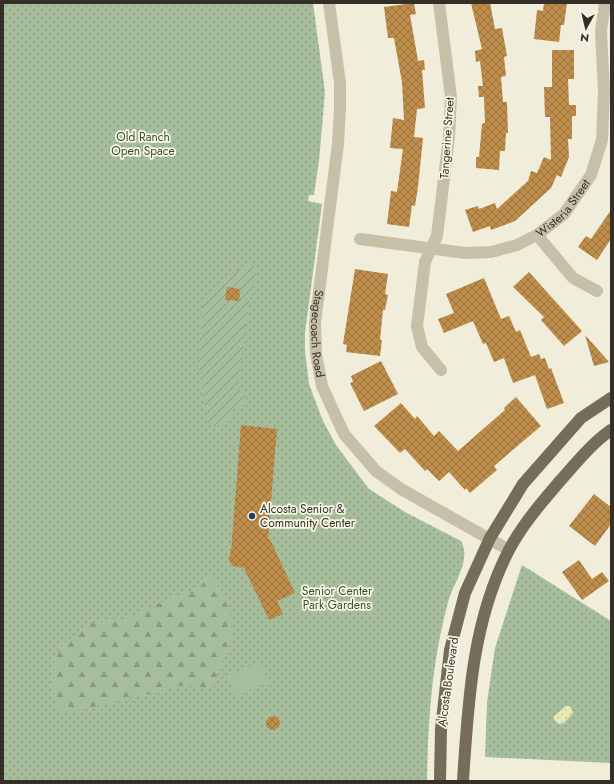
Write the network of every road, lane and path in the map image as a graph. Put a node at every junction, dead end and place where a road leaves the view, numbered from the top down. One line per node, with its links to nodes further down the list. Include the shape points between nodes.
1 (329, 3): 11 (street, Stagecoach Road, via 340,83 340,108 338,144 315,323 316,354 322,386 344,434 376,471 401,489)
2 (439, 3): 6 (street, Tangerine Street, via 451,97 438,236)
3 (605, 3): 4 (street, Wisteria Street, via 601,31 604,92 602,140 591,175 564,214)
4 (538, 235): 6 (street, Wisteria Street, via 517,245 491,252 465,253); 7 (street, via 573,278)
5 (360, 239): 6 (street, Wisteria Street)
6 (431, 248): 8 (street, Tangerine Street, via 425,262 417,326 422,346)
7 (597, 291)
8 (441, 370)
9 (611, 398): 11 (main road, Alcosta Boulevard, via 581,418 523,484)
10 (611, 430): 12 (main road, Alcosta Boulevard, via 595,441 541,502)
11 (490, 538): 12 (street, Stagecoach Road); 13 (main road, Alcosta Boulevard, via 465,593 450,650 441,729)
12 (509, 550): 14 (main road, Alcosta Boulevard, via 489,600 475,652 466,727)
13 (440, 781)
14 (464, 781)

